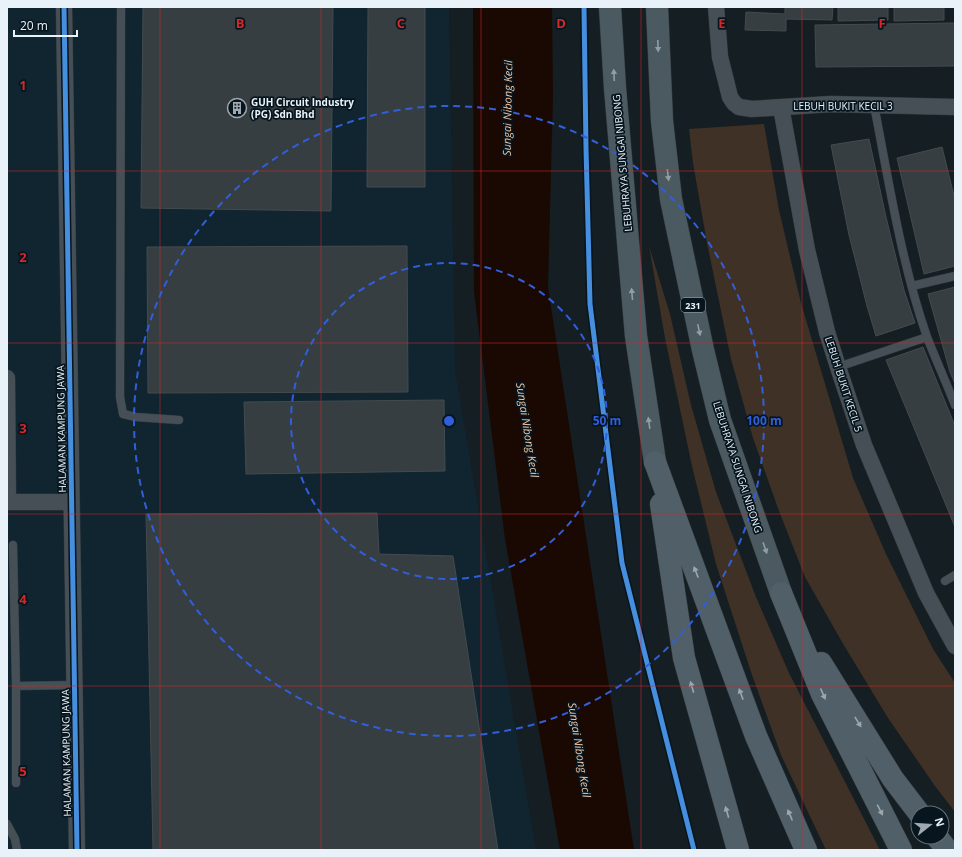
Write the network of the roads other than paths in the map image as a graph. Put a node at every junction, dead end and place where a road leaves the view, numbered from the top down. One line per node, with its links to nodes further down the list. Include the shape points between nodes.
1 (64, 7): 18 (street, HALAMAN KAMPUNG JAWA)
2 (122, 7): 15 (lane, via 120,397 123,414 136,418)
3 (610, 7): 16 (main road, LEBUHRAYA SUNGAI NIBONG, one-way to 3, via 636,336)
4 (657, 7): 22 (main road, LEBUHRAYA SUNGAI NIBONG / 231, one-way to 22, via 662,121 671,198 687,278 720,420)
5 (716, 7): 7 (street, LEBUH BUKIT KECIL 3, via 720,57 730,97 739,107)
6 (874, 105): 7 (street, LEBUH BUKIT KECIL 3); 8 (street, LEBUH BUKIT KECIL 3); 10 (lane)
7 (781, 107): 12 (street, LEBUH BUKIT KECIL 5, via 807,250)
8 (955, 107)
9 (955, 276): 10 (lane)
10 (912, 286): 11 (lane)
11 (927, 337): 12 (lane); 14 (lane)
12 (838, 367): 23 (street, LEBUH BUKIT KECIL 5, via 864,446 926,593)
13 (7, 378): 17 (street)
14 (955, 404)
15 (179, 420)
16 (655, 462): 31 (highway, one-way to 16, via 684,658); 32 (highway, one-way to 16, via 756,736)
17 (7, 502): 18 (street)
18 (71, 502): 24 (street, HALAMAN KAMPUNG JAWA)
19 (13, 546): 25 (lane)
20 (955, 575): 21 (lane)
21 (944, 581)
22 (781, 593): 27 (highway, one-way to 27, via 893,779); 33 (highway, one-way to 33, via 822,694)
23 (955, 646)
24 (74, 685): 25 (lane); 30 (street, HALAMAN KAMPUNG JAWA)
25 (16, 686): 26 (lane)
26 (16, 783)
27 (913, 805)
28 (7, 824): 29 (lane, via 16,839)
29 (17, 850)
30 (77, 850)
31 (738, 850)
32 (806, 850)
33 (900, 850)

